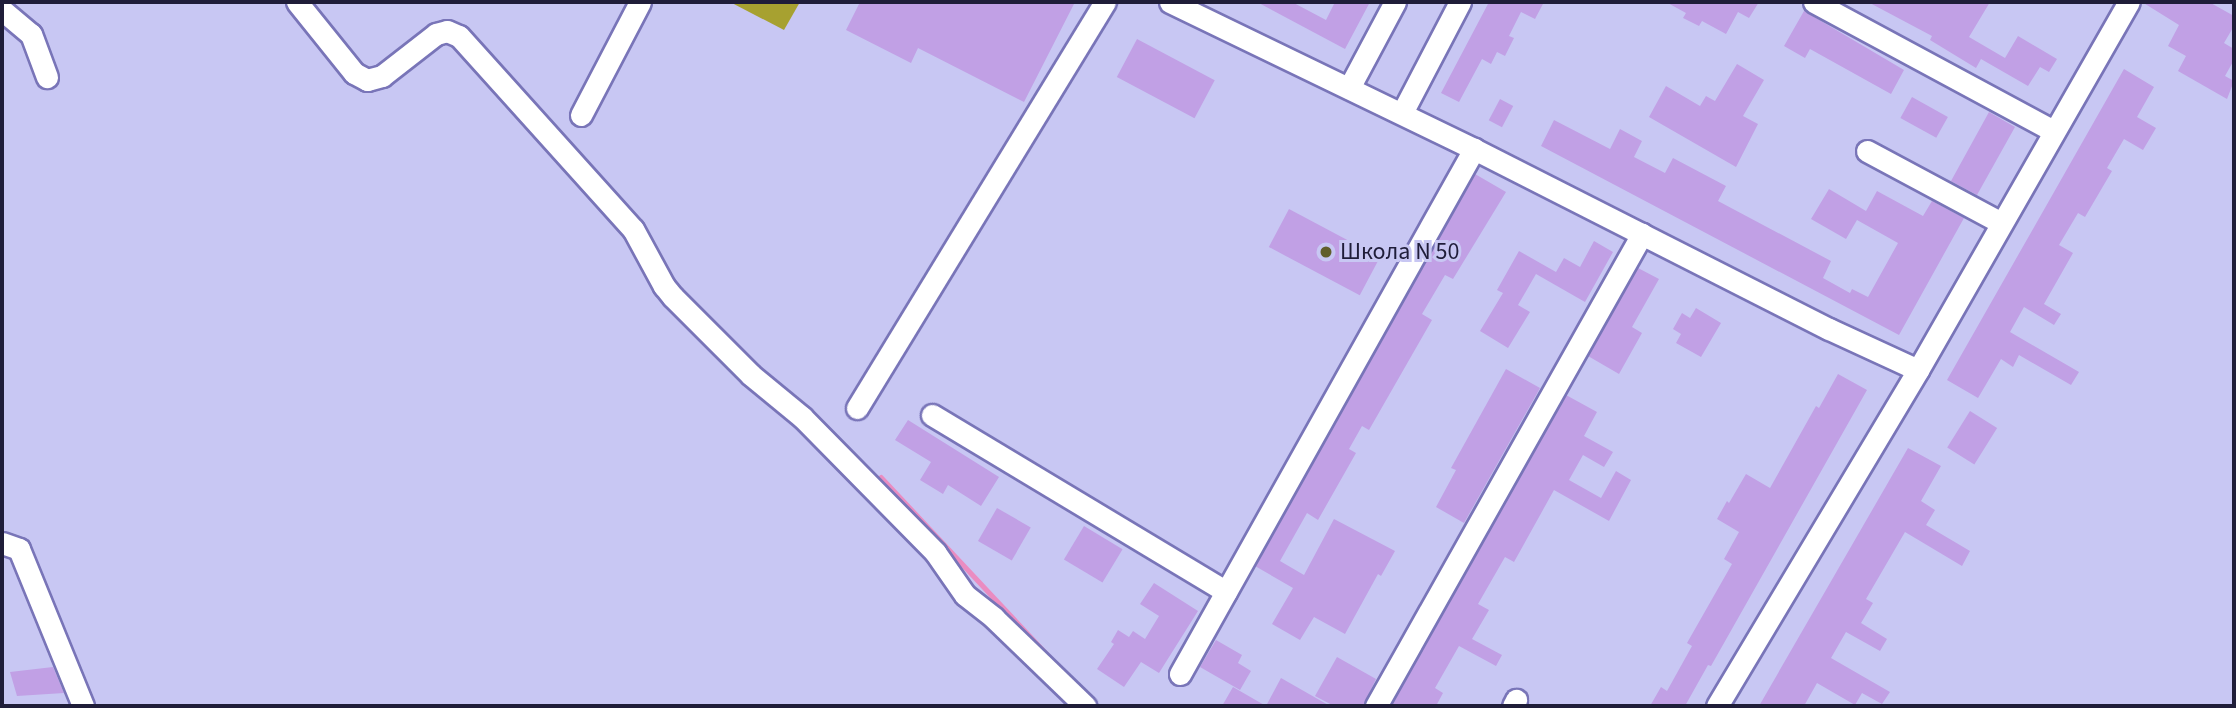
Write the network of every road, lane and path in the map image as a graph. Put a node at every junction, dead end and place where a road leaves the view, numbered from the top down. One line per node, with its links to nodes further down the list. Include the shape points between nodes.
1 (297, 2): 26 (street, via 354,73 367,79 382,76 436,34 447,31 459,36 634,229 673,297 751,375 802,417 935,552 965,595)
2 (640, 2): 13 (street)
3 (1105, 2): 20 (street)
4 (1170, 2): 11 (street)
5 (1395, 2): 11 (street)
6 (1460, 2): 12 (street)
7 (1814, 2): 14 (street)
8 (2129, 2): 14 (street)
9 (2, 10): 10 (street, via 31,34)
10 (47, 77)
11 (1349, 88): 12 (street)
12 (1402, 113): 15 (street)
13 (582, 115)
14 (2054, 131): 17 (street)
15 (1474, 149): 18 (street); 23 (street)
16 (1867, 151): 17 (street)
17 (2001, 223): 19 (street)
18 (1642, 234): 19 (street); 27 (street)
19 (1918, 370): 28 (street)
20 (857, 408)
21 (932, 415): 23 (street)
22 (2, 543): 25 (street, via 19,549)
23 (1226, 592): 24 (street)
24 (1180, 674)
25 (83, 706)
26 (1085, 706)
27 (1376, 706)
28 (1717, 706)

